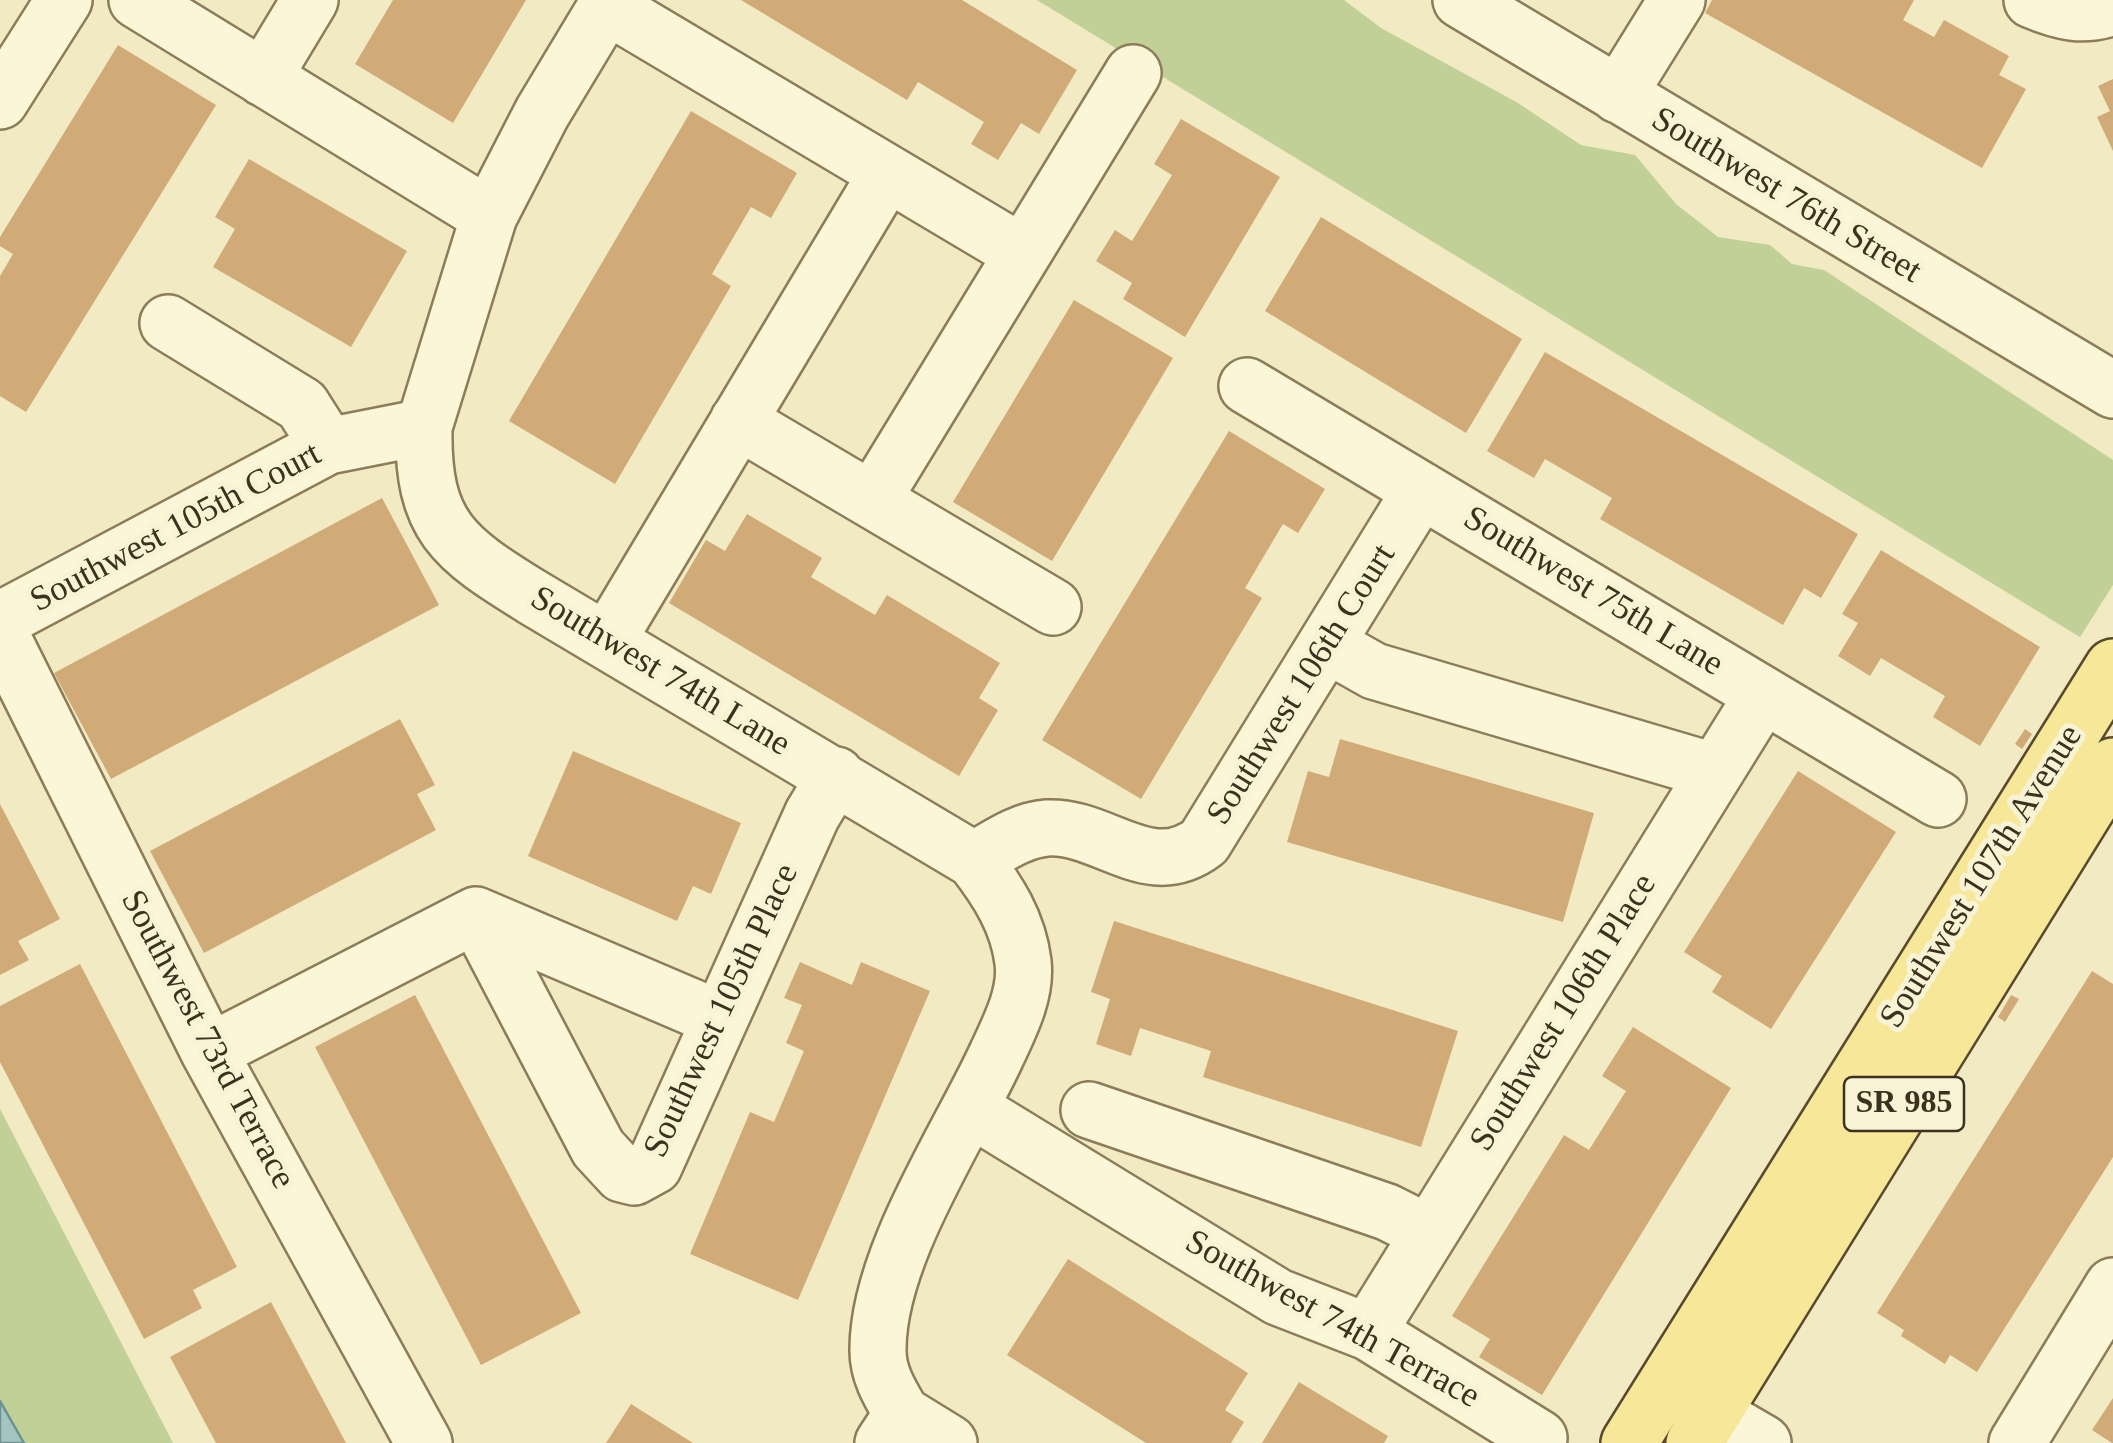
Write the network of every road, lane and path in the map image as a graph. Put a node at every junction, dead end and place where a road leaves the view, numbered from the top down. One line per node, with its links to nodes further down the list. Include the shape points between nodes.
1 (64, 0): 12 (street)
2 (136, 0): 10 (street)
3 (310, 0): 10 (street)
4 (1460, 0): 11 (street, Southwest 76th Street)
5 (1677, 0): 11 (street)
6 (2032, 0): 8 (street, via 2083,14)
7 (609, 3): 13 (street); 14 (street)
8 (2113, 7)
9 (1133, 73): 15 (street)
10 (263, 78): 14 (street)
11 (1618, 95): 18 (street, Southwest 76th Street)
12 (0, 102)
13 (886, 172): 15 (street); 19 (street)
14 (489, 216): 20 (street)
15 (1022, 253): 23 (street)
16 (168, 323): 21 (street, via 302,404)
17 (1248, 386): 22 (street, Southwest 75th Lane)
18 (2113, 390)
19 (738, 421): 23 (street); 27 (street)
20 (424, 427): 21 (street, Southwest 105th Court); 27 (street, Southwest 74th Lane, via 424,487 456,541 495,574)
21 (328, 446): 25 (street, Southwest 105th Court)
22 (1421, 490): 28 (street, Southwest 106th Court); 30 (street, Southwest 75th Lane)
23 (873, 499): 24 (street)
24 (1053, 607)
25 (0, 620)
26 (0, 633): 38 (street, Southwest 73rd Terrace)
27 (608, 641): 33 (street, Southwest 74th Lane)
28 (1328, 645): 32 (street, via 1393,677); 35 (street, Southwest 106th Court, via 1215,828 1192,851 1142,857 1050,828 1022,834)
29 (2113, 667): 46 (main road, Southwest 107th Avenue / SR 985)
30 (1763, 695): 32 (street, Southwest 106th Place); 34 (street, Southwest 75th Lane)
31 (2113, 766): 48 (main road, Southwest 107th Avenue / SR 985)
32 (1713, 771): 43 (street, Southwest 106th Place)
33 (836, 775): 35 (street, Southwest 74th Lane); 37 (street, Southwest 105th Place)
34 (1938, 800)
35 (974, 860): 39 (street, via 1010,913 1024,966 1010,1025)
36 (476, 915): 37 (street); 37 (street, Southwest 105th Place, via 598,1148 622,1174 634,1177 654,1166); 38 (street)
37 (720, 1019)
38 (210, 1052): 50 (street, Southwest 73rd Terrace)
39 (971, 1109): 42 (street, Southwest 74th Terrace); 47 (street, via 906,1238 880,1324 878,1354)
40 (1089, 1110): 41 (street)
41 (1191, 1145): 42 (street); 43 (street)
42 (1155, 1219): 45 (street, Southwest 74th Terrace, via 1278,1297)
43 (1429, 1232): 45 (street, Southwest 106th Place)
44 (2113, 1286): 54 (street)
45 (1368, 1332): 49 (street, Southwest 74th Terrace)
46 (1665, 1386): 48 (street); 52 (main road, Southwest 107th Avenue / SR 985)
47 (893, 1429): 51 (street)
48 (1703, 1429): 53 (street)
49 (1539, 1438)
50 (424, 1443)
51 (949, 1443)
52 (1629, 1443)
53 (1763, 1443)
54 (2016, 1443)

